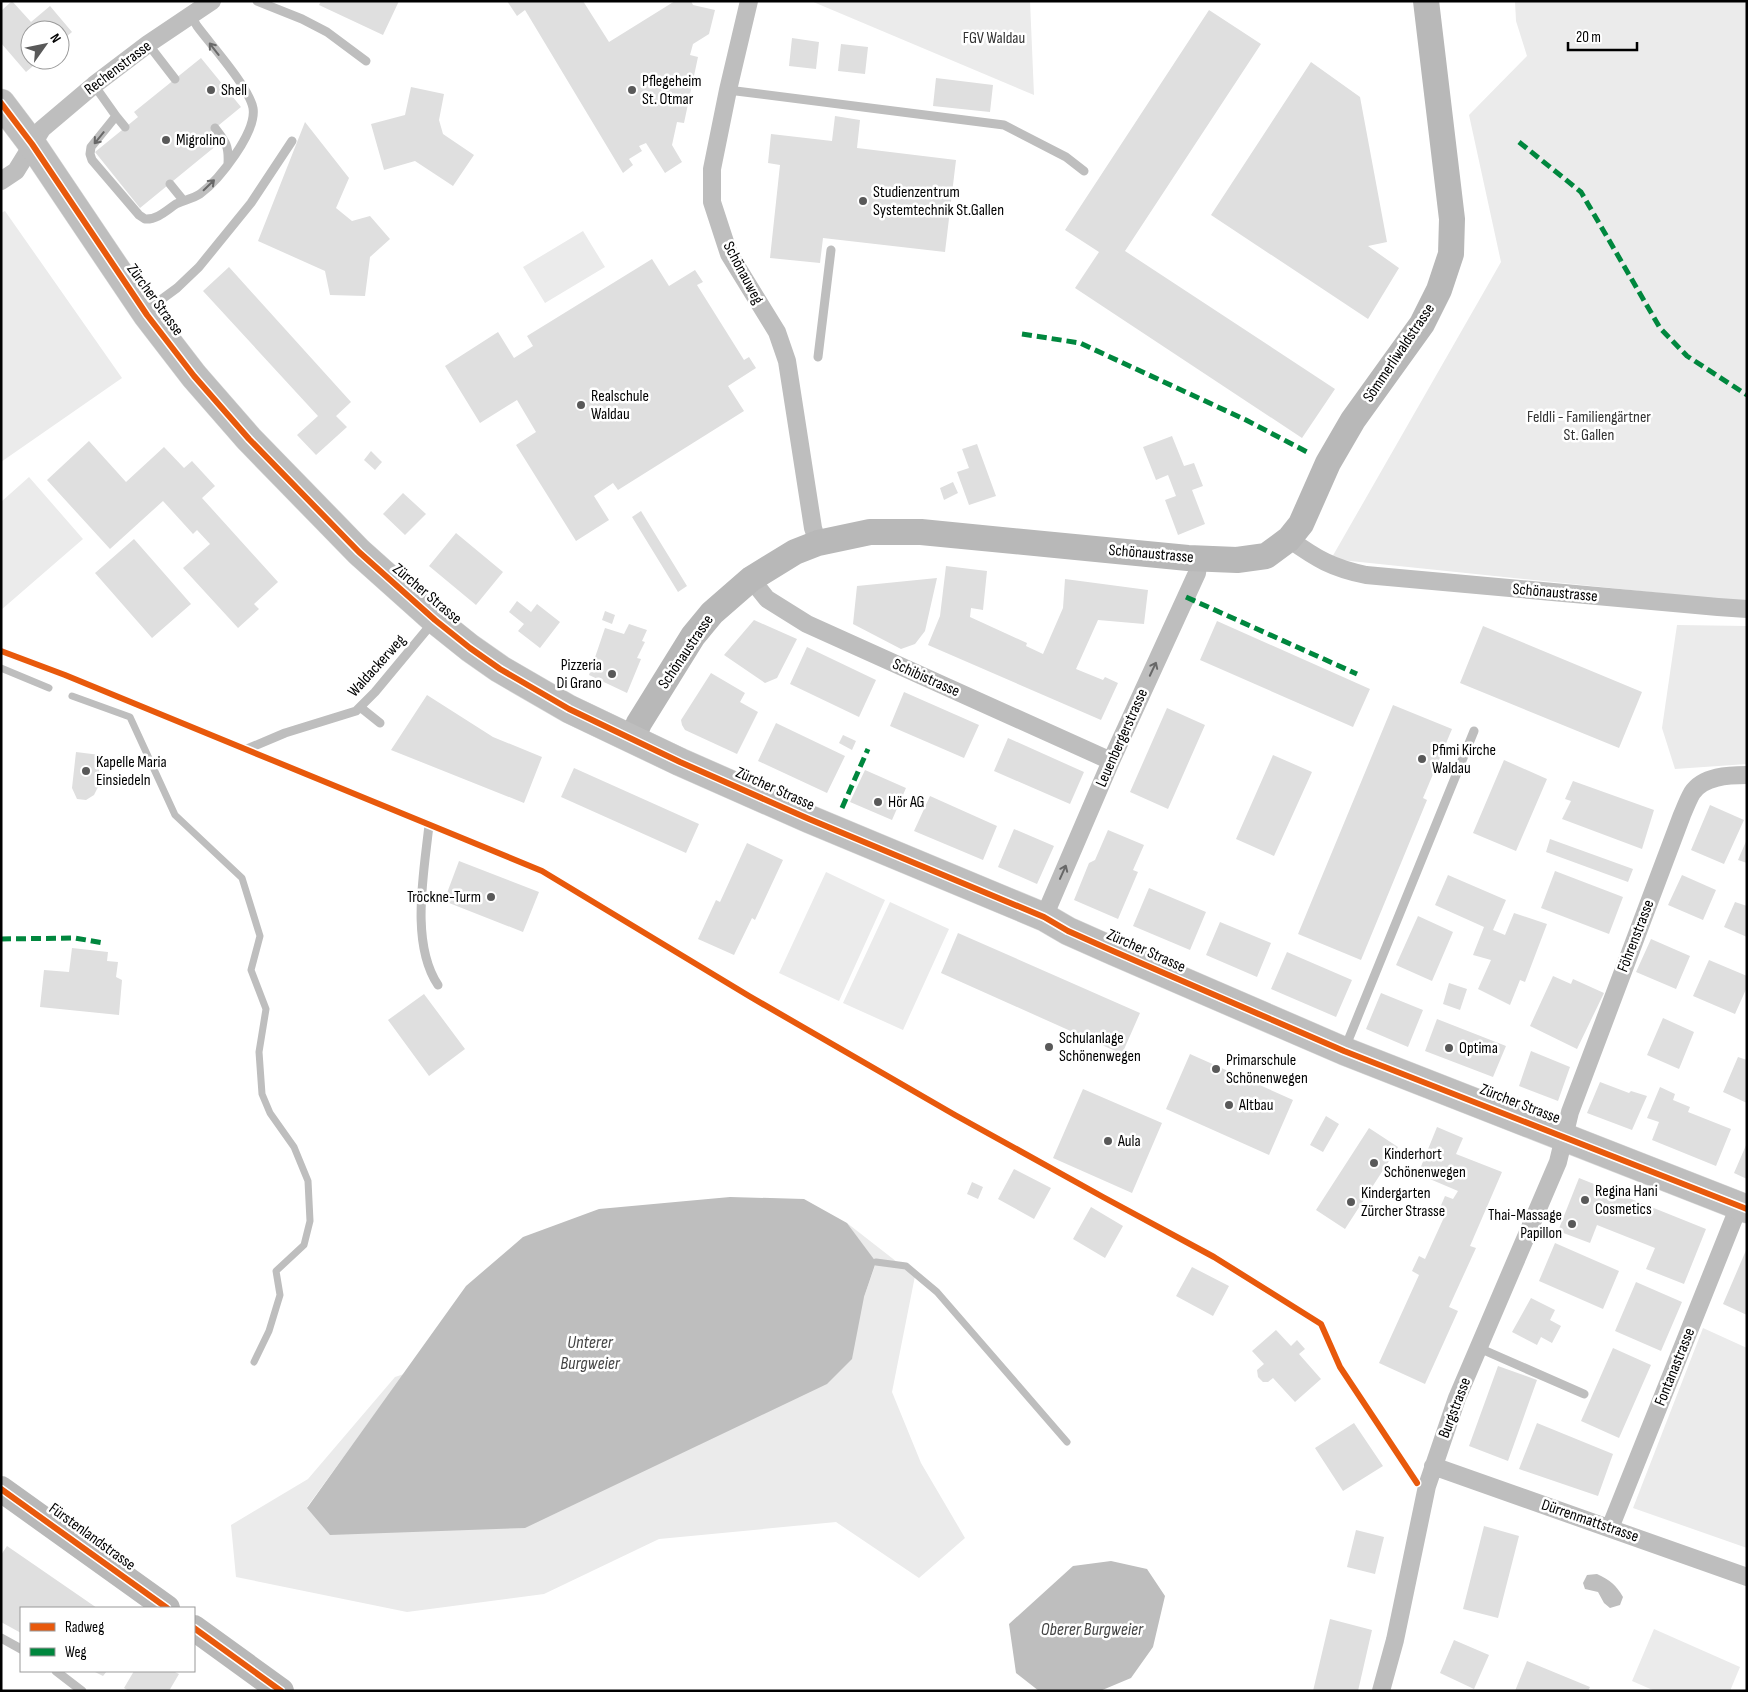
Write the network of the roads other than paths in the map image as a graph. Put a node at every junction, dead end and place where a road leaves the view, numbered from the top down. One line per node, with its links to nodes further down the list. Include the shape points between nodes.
1 (212, 1): 5 (street, Rechenstrasse)
2 (257, 1): 7 (lane, via 328,32)
3 (748, 1): 10 (street, Schönauweg)
4 (1426, 1): 25 (street, Sömmerliwaldstrasse, via 1452,219 1451,254 1439,290 1422,324 1354,420 1328,463 1306,514)
5 (192, 16): 6 (street, Rechenstrasse); 17 (lane, one-way to 5, via 251,127 251,102)
6 (148, 44): 8 (lane); 9 (street, Rechenstrasse)
7 (366, 60)
8 (175, 79)
9 (94, 85): 12 (lane); 16 (street, Rechenstrasse, via 42,129)
10 (728, 90): 18 (lane, via 1004,125 1066,157); 26 (street, Schönauweg, via 712,169 712,202 729,254 777,332 787,361)
11 (1, 103): 16 (main road, Zürcher Strasse)
12 (116, 116): 13 (lane); 21 (lane, one-way to 21, via 91,147 92,160 146,220)
13 (125, 127)
14 (215, 128): 17 (lane, via 228,148)
15 (292, 141): 23 (lane, via 251,203 199,267 184,283)
16 (32, 144): 19 (street, Rechenstrasse, via 16,171); 23 (main road, Zürcher Strasse)
17 (228, 165): 21 (lane, one-way to 17, via 193,198 207,188)
18 (1084, 171)
19 (1, 181)
20 (170, 184): 21 (lane)
21 (183, 200)
22 (831, 250): 24 (lane)
23 (145, 312): 30 (main road, Zürcher Strasse, via 200,383 306,500 358,552)
24 (818, 357)
25 (1289, 539): 27 (street, Schönaustrasse, via 1266,556 1237,560); 29 (street, Schönaustrasse, via 1323,562 1366,575)
26 (818, 543): 27 (street, Schönaustrasse, via 870,532 921,532); 28 (street, Schönaustrasse, via 795,552)
27 (1199, 559): 36 (street, Leuenbergerstrasse, one-way to 27, via 1197,573)
28 (751, 579): 34 (street, Schönaustrasse, via 712,613 693,636); 36 (street, Schibistrasse, via 767,599 807,624)
29 (1747, 609)
30 (435, 620): 31 (lane, Waldackerweg); 34 (main road, Zürcher Strasse, via 500,669 569,709)
31 (360, 707): 32 (lane); 35 (lane, Waldackerweg)
32 (380, 723)
33 (1474, 732): 41 (lane)
34 (632, 739): 39 (main road, Zürcher Strasse, via 809,819)
35 (247, 749)
36 (1111, 761): 39 (street, Leuenbergerstrasse, one-way to 36)
37 (1747, 775): 42 (street, Föhrenstrasse, via 1716,777 1692,792 1570,1112)
38 (429, 825): 40 (lane, via 421,934 432,976)
39 (1044, 917): 41 (main road, Zürcher Strasse, via 1068,931)
40 (438, 985)
41 (1344, 1051): 42 (main road, Zürcher Strasse)
42 (1564, 1136): 43 (main road, Zürcher Strasse); 44 (street, Burgstrasse, via 1558,1162)
43 (1743, 1208): 48 (street, Fontanastrasse)
44 (1479, 1348): 45 (lane); 46 (street, Burgstrasse)
45 (1584, 1394)
46 (1433, 1466): 48 (street, Dürrenmattstrasse); 57 (street, Burgstrasse)
47 (1, 1489): 50 (street, Fürstenlandstrasse)
48 (1610, 1528): 49 (street, Dürrenmattstrasse)
49 (1747, 1577)
50 (166, 1607)
51 (195, 1629): 56 (street)
52 (1, 1638): 53 (lane)
53 (20, 1648)
54 (57, 1672): 55 (lane)
55 (82, 1691)
56 (281, 1691)
57 (1381, 1691)

